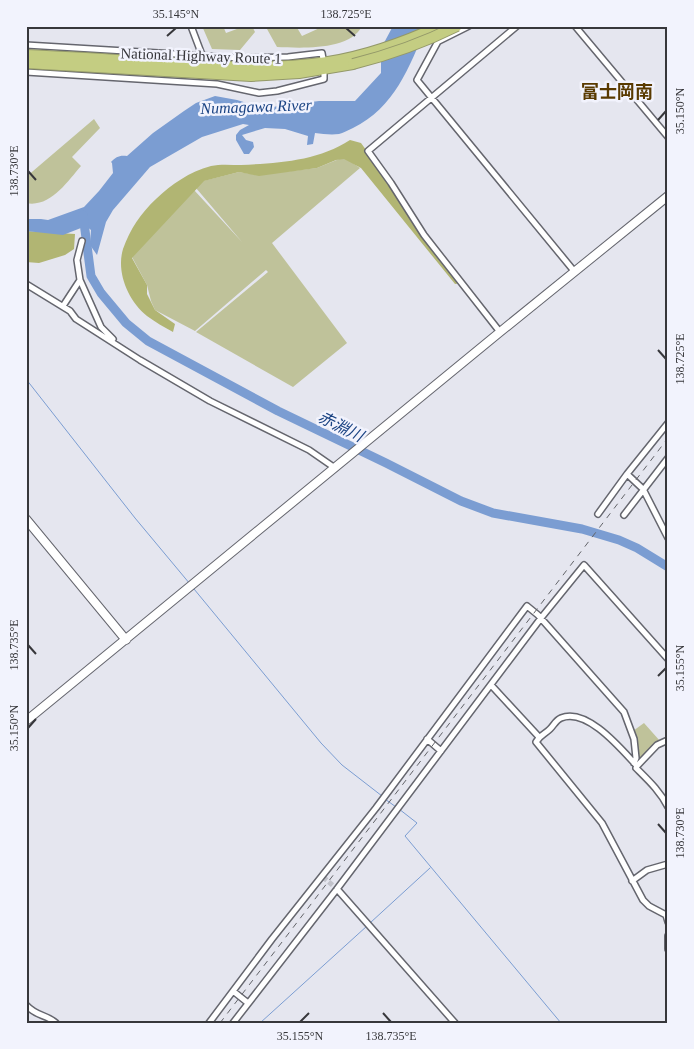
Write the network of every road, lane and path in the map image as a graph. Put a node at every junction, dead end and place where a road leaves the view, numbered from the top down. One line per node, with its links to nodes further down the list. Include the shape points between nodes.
1 (190, 26): 13 (street)
2 (440, 26): 15 (highway, National Highway Route 1)
3 (446, 26): 8 (street)
4 (457, 26): 15 (highway, National Highway Route 1, bridge, via 401,50)
5 (470, 26): 8 (street)
6 (517, 26): 19 (street)
7 (575, 26): 20 (street)
8 (439, 41): 19 (street, via 417,80)
9 (26, 44): 10 (street)
10 (56, 46): 11 (street); 13 (street)
11 (60, 54)
12 (26, 55): 15 (highway, National Highway Route 1, via 252,68)
13 (202, 55): 14 (street, via 264,58 322,53)
14 (323, 59)
15 (355, 60): 16 (highway, National Highway Route 1, via 300,74 251,76)
16 (26, 64)
17 (26, 72): 18 (street, via 70,72 217,84 259,93 324,79)
18 (324, 74)
19 (432, 97): 23 (street); 27 (street, via 368,151 424,235)
20 (668, 137)
21 (668, 196): 23 (street)
22 (82, 241): 24 (street, via 77,260)
23 (574, 271): 27 (street)
24 (80, 280): 26 (street); 28 (street, via 101,327)
25 (26, 284): 26 (street)
26 (63, 306): 28 (street, via 76,319)
27 (500, 332): 31 (street)
28 (122, 349): 31 (street, via 210,401)
29 (668, 423): 32 (street)
30 (668, 458): 33 (street)
31 (336, 466): 39 (street)
32 (627, 474): 33 (street); 34 (street)
33 (644, 490): 35 (street); 37 (street)
34 (598, 514)
35 (624, 514)
36 (26, 520): 39 (street)
37 (668, 538)
38 (541, 618): 40 (street, via 584,565); 41 (street); 44 (street, via 527,606); 47 (street, via 624,712 634,739)
39 (126, 640): 42 (street)
40 (668, 659)
41 (491, 685): 43 (street); 46 (street)
42 (26, 721)
43 (539, 737): 47 (street, via 561,718 573,715 601,728); 50 (street, via 536,742 602,823)
44 (427, 740): 46 (street); 56 (street)
45 (668, 740): 47 (street)
46 (441, 751): 51 (street)
47 (636, 764): 48 (street)
48 (668, 807)
49 (668, 864): 50 (street, via 647,870)
50 (632, 881): 52 (street, via 643,900)
51 (337, 889): 57 (street); 62 (street)
52 (667, 913): 53 (street)
53 (668, 922)
54 (668, 936): 55 (street)
55 (668, 949)
56 (233, 991): 57 (street); 60 (street)
57 (248, 1004): 61 (street)
58 (26, 1005): 59 (street, via 32,1012)
59 (54, 1022)
60 (209, 1023)
61 (233, 1023)
62 (455, 1023)

